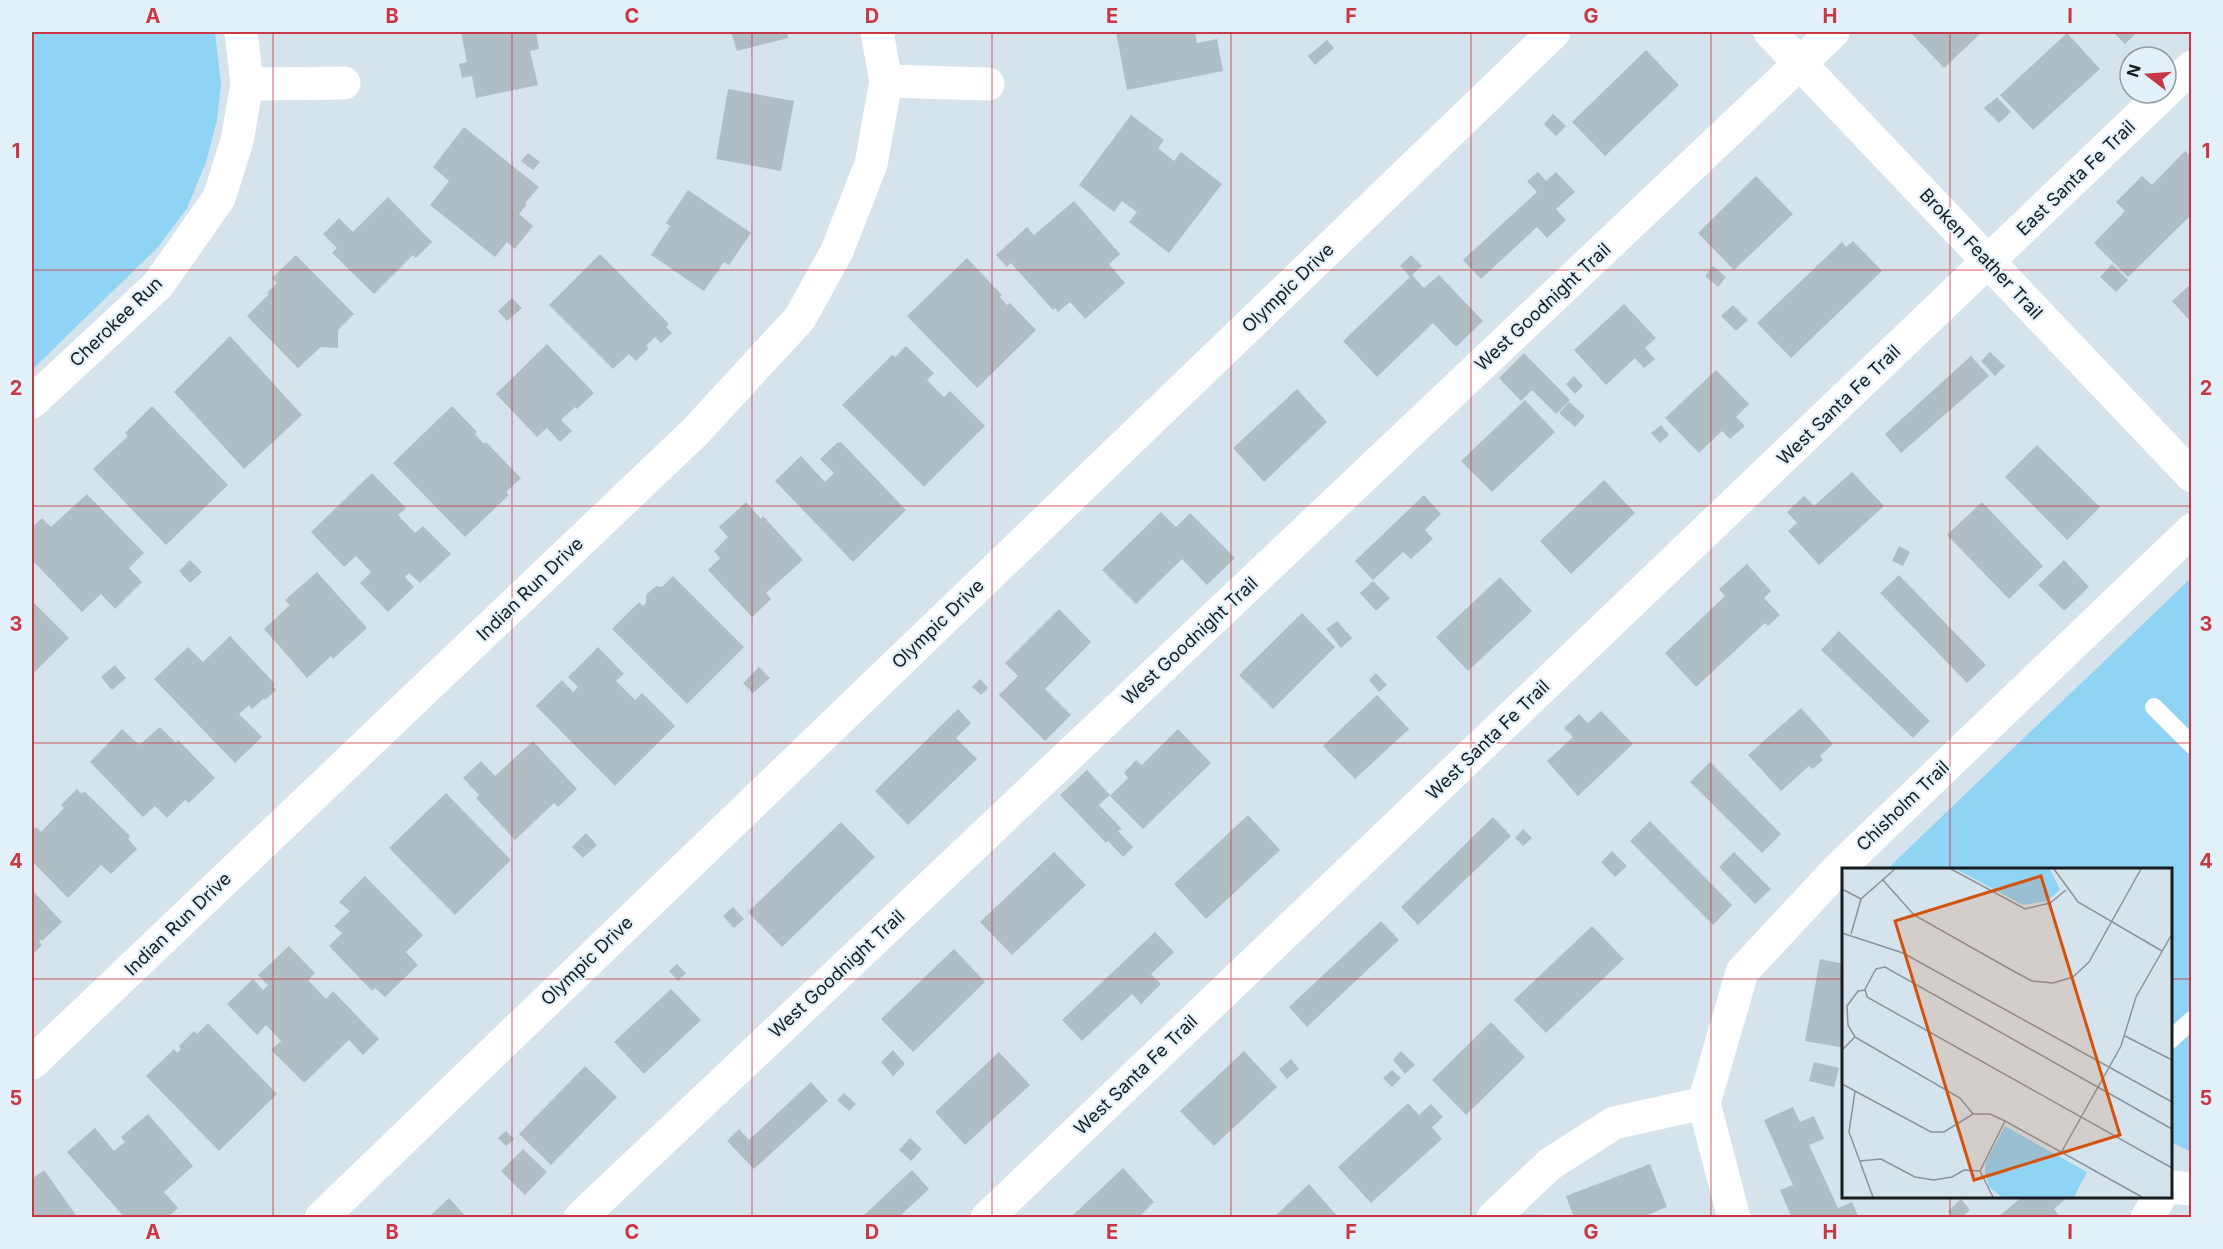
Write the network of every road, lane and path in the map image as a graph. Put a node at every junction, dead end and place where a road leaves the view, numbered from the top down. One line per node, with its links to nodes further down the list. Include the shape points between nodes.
1 (241, 32): 11 (street, Cherokee Run)
2 (877, 32): 9 (street, Indian Run Drive)
3 (1554, 32): 29 (street, Olympic Drive)
4 (1770, 32): 6 (street, Broken Feather Trail)
5 (1833, 32): 6 (street, West Goodnight Trail)
6 (1800, 63): 14 (street, Broken Feather Trail); 30 (street, West Goodnight Trail)
7 (2192, 67): 8 (street, East Santa Fe Trail)
8 (2178, 80)
9 (886, 81): 12 (street); 24 (street, Indian Run Drive, via 871,164 837,251 800,318 694,432)
10 (344, 83): 11 (street)
11 (247, 84): 15 (street, Cherokee Run, via 237,141 219,198 158,285)
12 (988, 84)
13 (2152, 105): 14 (street, East Santa Fe Trail)
14 (1989, 263): 16 (street, Broken Feather Trail); 31 (street, West Santa Fe Trail)
15 (32, 402)
16 (2192, 476)
17 (2192, 530): 20 (street, Chisholm Trail)
18 (2154, 706): 19 (lane)
19 (2192, 745)
20 (1845, 868)
21 (1840, 873): 25 (street, Chisholm Trail, via 1742,972)
22 (2192, 1020): 23 (lane)
23 (2172, 1038)
24 (32, 1063)
25 (1704, 1103): 32 (street, via 1614,1123 1550,1164); 33 (street)
26 (2172, 1187): 27 (street)
27 (2192, 1189)
28 (2159, 1198): 34 (street)
29 (321, 1218)
30 (580, 1218)
31 (987, 1218)
32 (1493, 1218)
33 (1734, 1218)
34 (2147, 1218)

